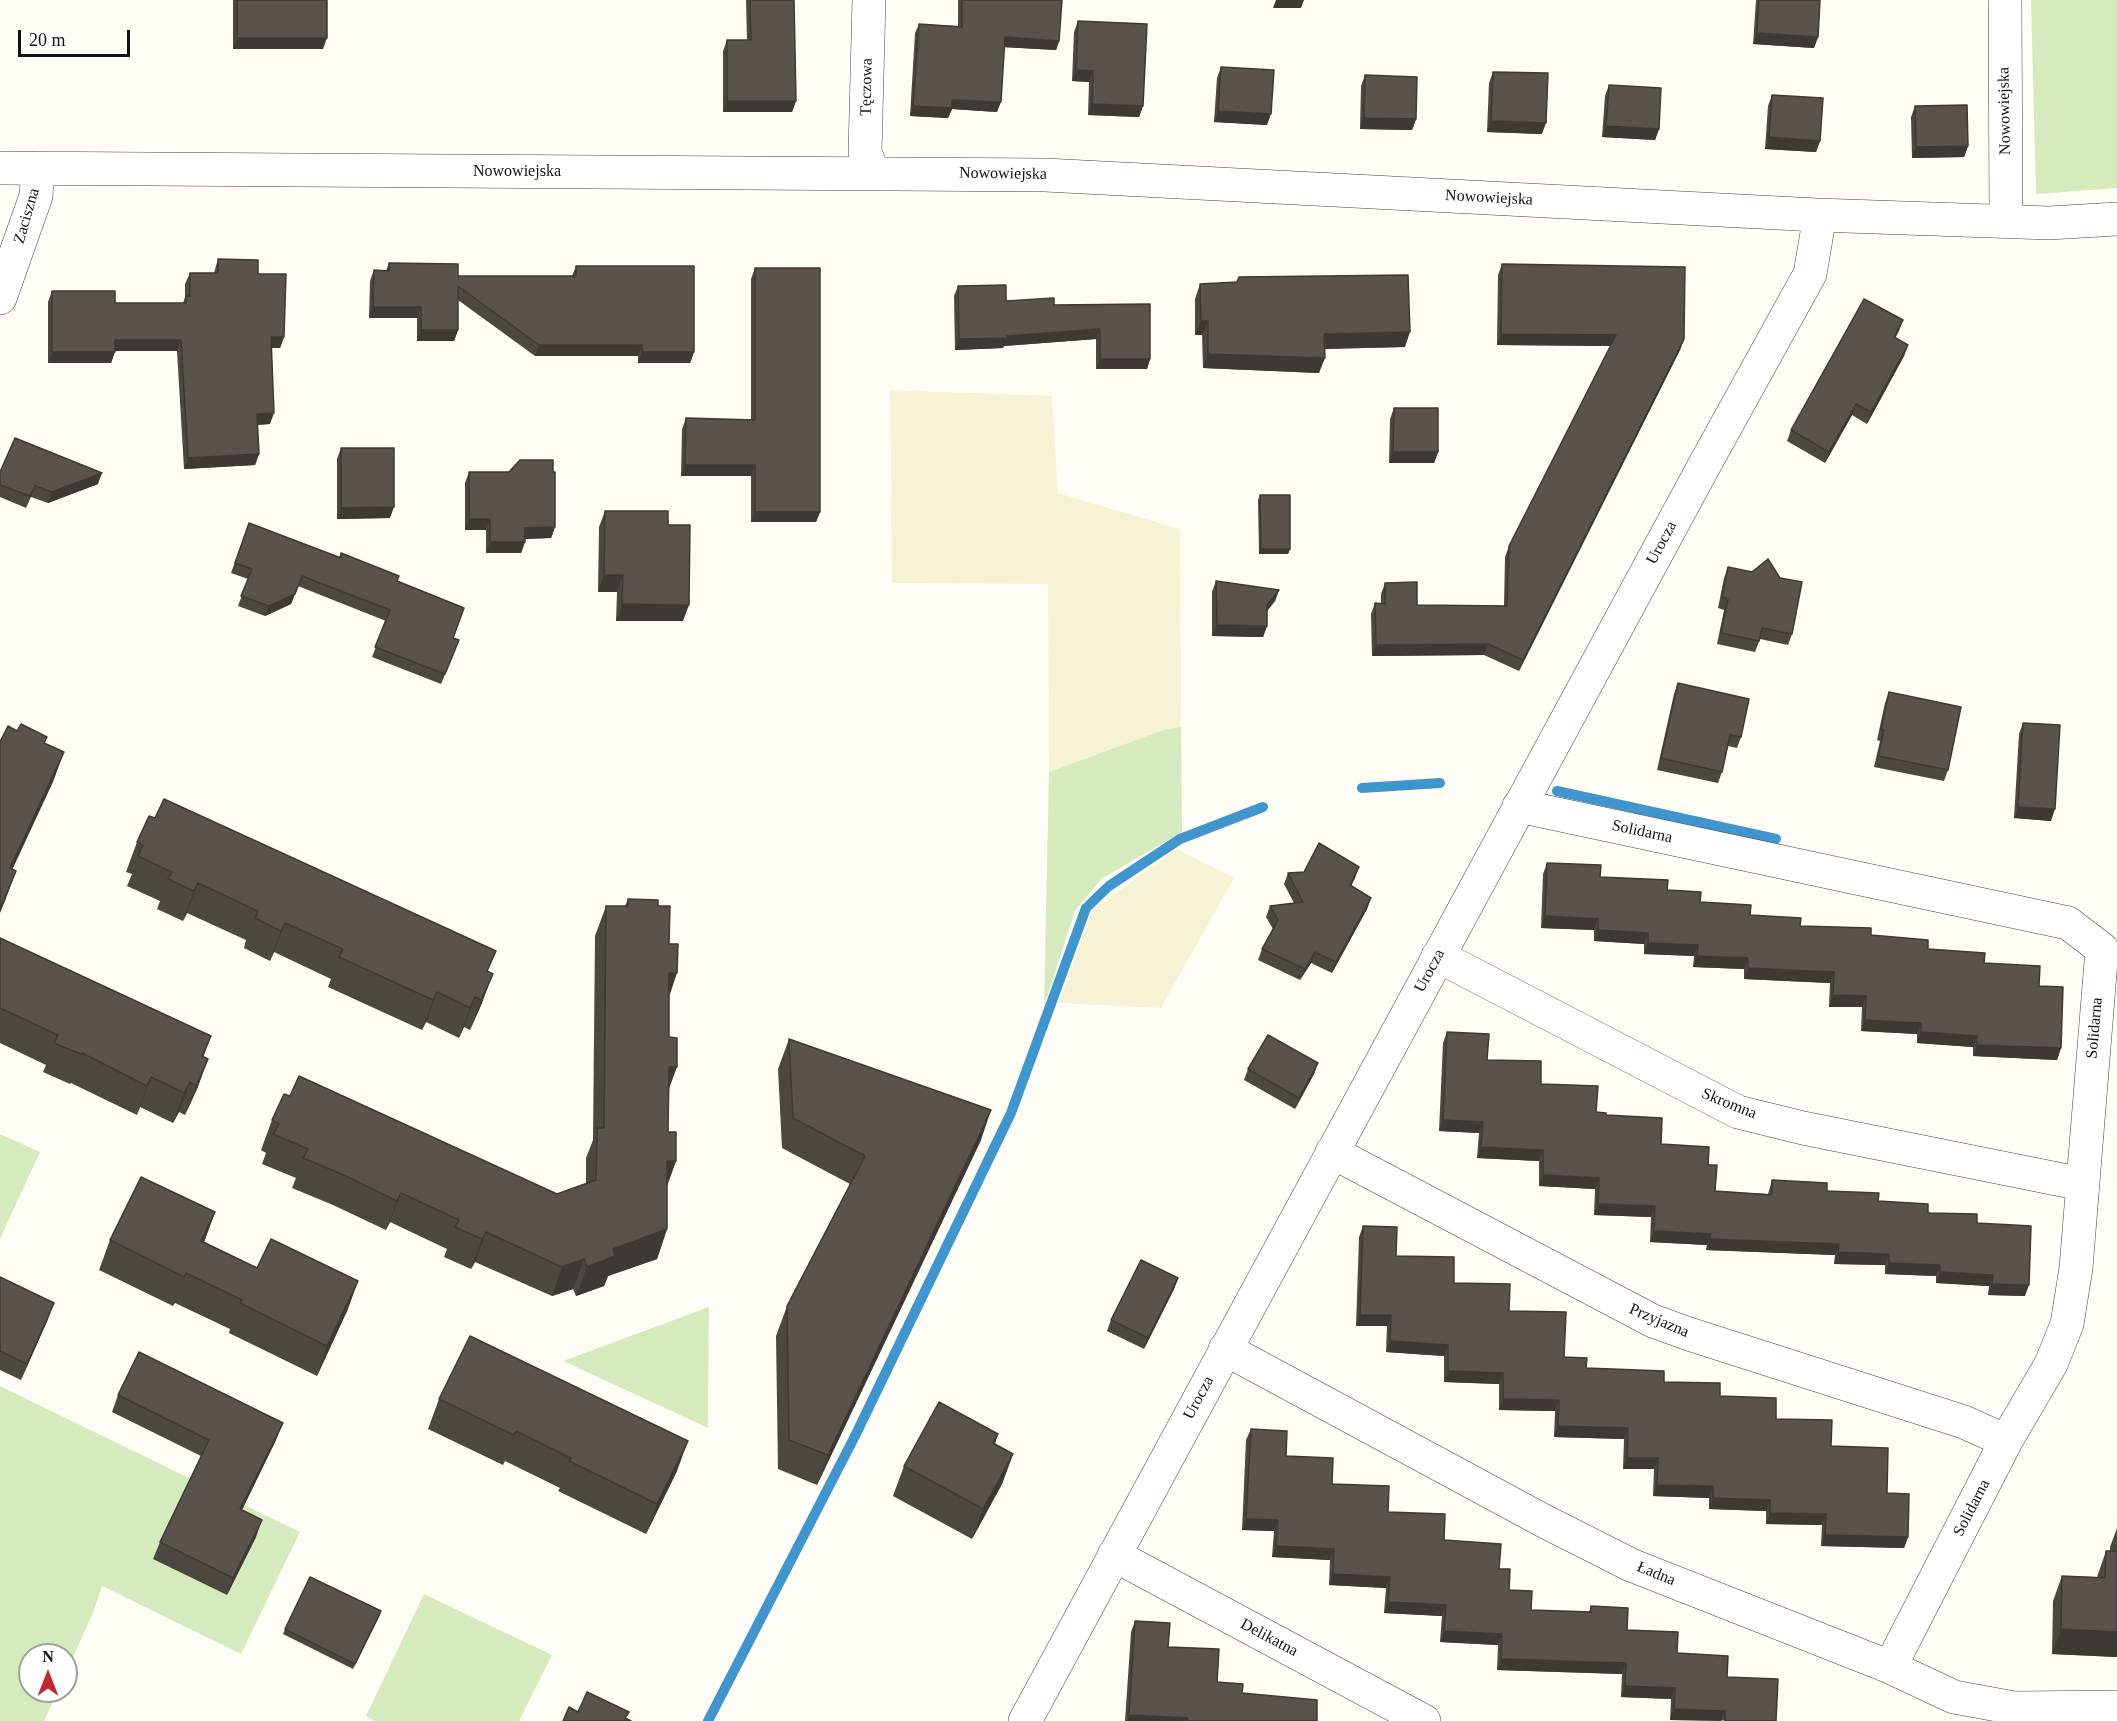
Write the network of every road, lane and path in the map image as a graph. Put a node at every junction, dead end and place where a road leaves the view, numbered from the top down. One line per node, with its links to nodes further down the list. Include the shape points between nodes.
1 (869, 0): 5 (street, Tęczowa, via 866,152)
2 (2005, 0): 8 (street, Nowowiejska)
3 (0, 168): 4 (street, Nowowiejska)
4 (38, 168): 5 (street, Nowowiejska); 9 (street, Zaciszna, via 36,196)
5 (873, 172): 6 (street, Nowowiejska, via 1045,175)
6 (1817, 215): 8 (street, Nowowiejska); 10 (street, Urocza, via 1810,274)
7 (2117, 219): 8 (street, Nowowiejska)
8 (2006, 221)
9 (0, 298)
10 (1519, 806): 11 (street, Urocza); 13 (street, Solidarna, via 2068,923 2102,949)
11 (1438, 956): 12 (street, Urocza); 13 (street, Skromna, via 1738,1112)
12 (1332, 1152): 14 (street, Urocza); 15 (street, Przyjazna, via 1653,1321 1964,1422)
13 (2082, 1185): 15 (street, Solidarna, via 2067,1324 2051,1364)
14 (1225, 1349): 16 (street, Urocza); 17 (street, Ładna, via 1631,1565)
15 (2006, 1442): 17 (street, Solidarna)
16 (1114, 1555): 19 (street, Urocza); 20 (street, Delikatna)
17 (1890, 1667): 18 (street, Ładna, via 1954,1697 2014,1708)
18 (2117, 1707)
19 (1025, 1721)
20 (1424, 1721)

